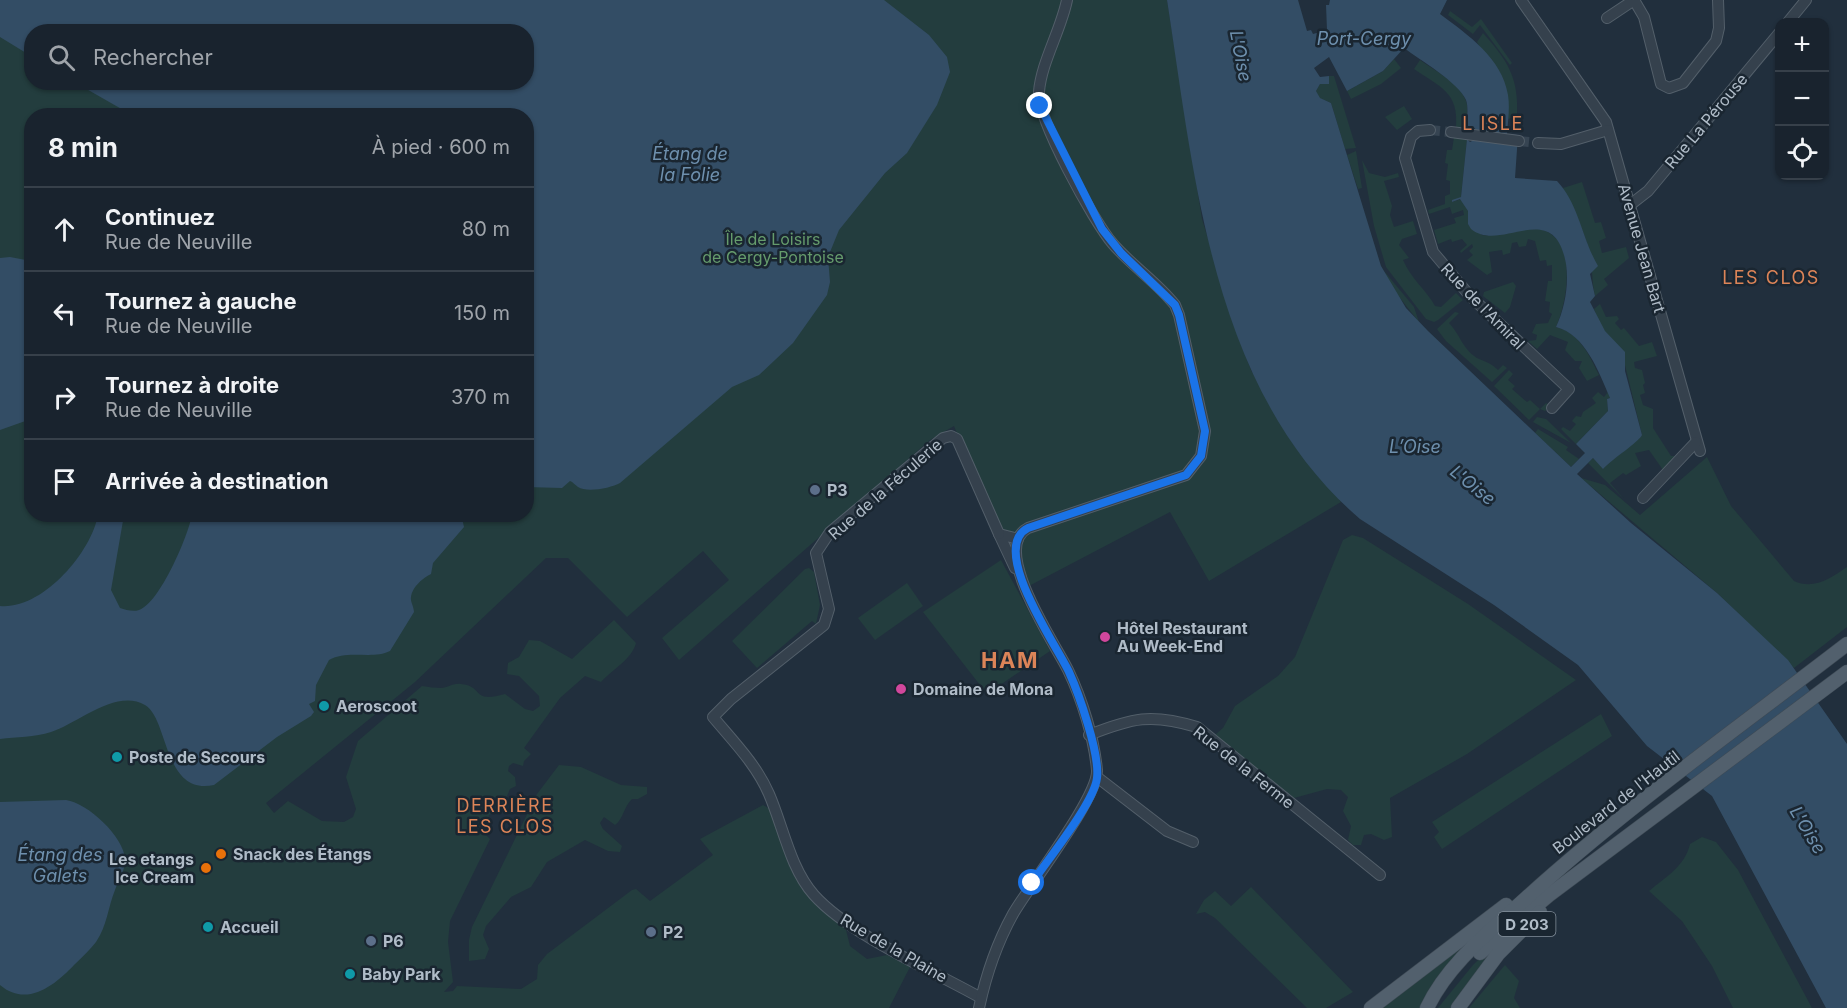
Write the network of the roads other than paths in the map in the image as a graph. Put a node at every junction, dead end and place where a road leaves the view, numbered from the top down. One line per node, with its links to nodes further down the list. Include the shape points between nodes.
1 (1067, 0): 18 (street, via 1042,77 1040,106 1102,229 1175,305 1205,441 1198,462 1186,475 1028,528)
2 (1521, 0): 10 (street, Avenue Jean Bart, via 1600,112)
3 (1634, 0): 4 (street, via 1644,17 1661,84 1667,88 1682,84 1716,41); 6 (street)
4 (1718, 0)
5 (1806, 0): 7 (street)
6 (1607, 18)
7 (1791, 18)
8 (1775, 37): 14 (street, Rue La Pérouse, via 1648,191)
9 (1430, 129): 15 (street, Rue de l'Amiral, via 1411,137 1405,158 1429,243 1468,295 1569,389)
10 (1608, 130): 13 (street, via 1561,144); 14 (street, Avenue Jean Bart)
11 (1453, 132): 12 (street)
12 (1519, 141)
13 (1538, 143)
14 (1630, 205): 16 (street, Avenue Jean Bart, via 1698,447)
15 (1552, 408)
16 (1643, 498)
17 (999, 534): 18 (street); 19 (street); 22 (street, Rue de la Féculerie, via 959,442 953,436 943,438 830,532 816,553 829,609 826,622)
18 (1018, 539): 19 (street)
19 (1019, 576): 23 (street, via 1069,672)
20 (1841, 648): 27 (main road, Boulevard de l'Hautil / D 203)
21 (1847, 672): 26 (main road, Boulevard de l'Hautil / D 203)
22 (713, 717): 29 (street, Rue de la Plaine, via 756,769 800,873 825,906)
23 (1089, 735): 24 (street); 28 (street, Rue de la Ferme, via 1138,718 1197,727)
24 (1097, 777): 25 (street, via 1167,831); 29 (street, via 1076,819 1013,915 994,955)
25 (1193, 842)
26 (1609, 852): 31 (main road, Boulevard de l'Hautil, via 1511,925 1469,963); 32 (main road, D 203, via 1521,929)
27 (1575, 853): 30 (main road, D 203); 31 (main road, Boulevard de l'Hautil, via 1463,957 1438,988)
28 (1380, 874)
29 (980, 1003)
30 (1371, 1008)
31 (1429, 1008)
32 (1458, 1008)

